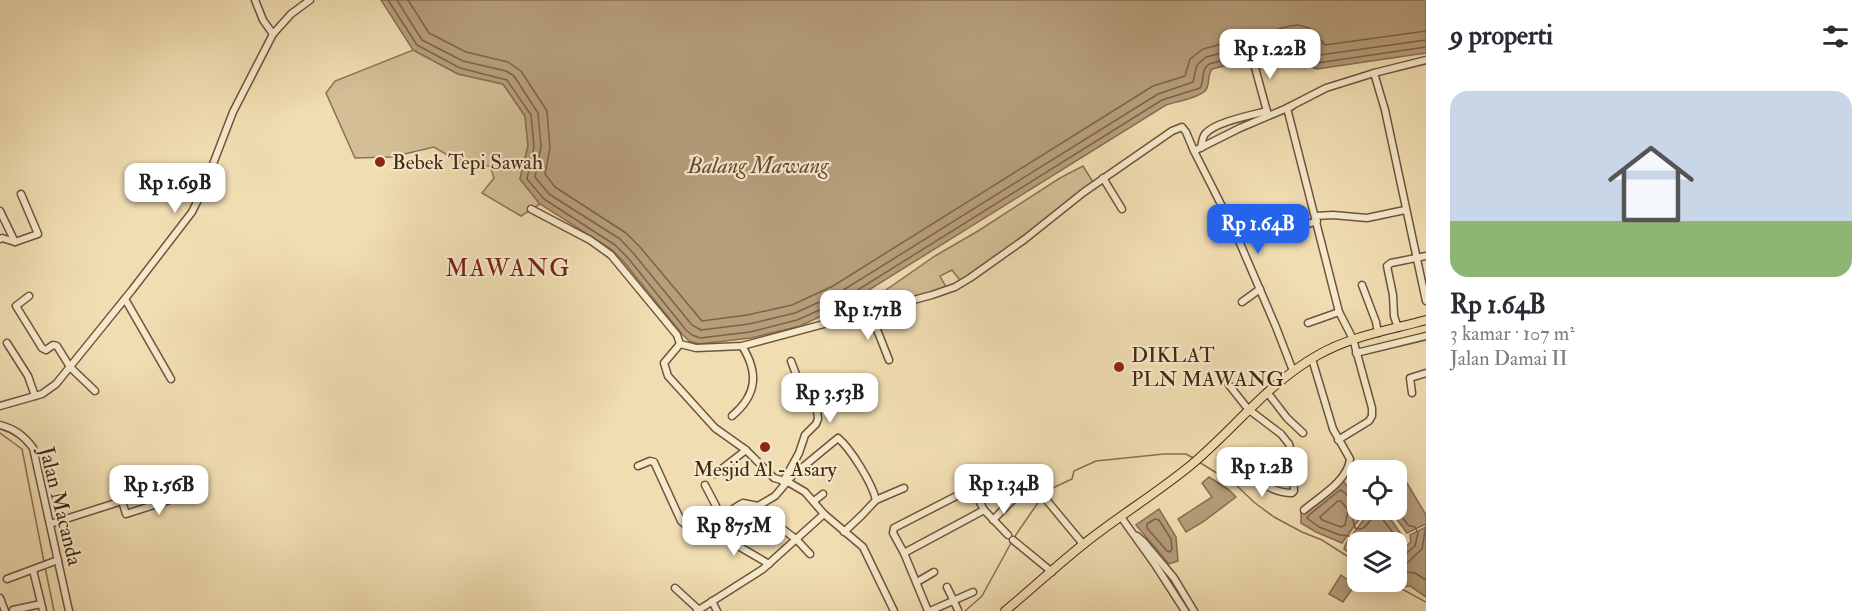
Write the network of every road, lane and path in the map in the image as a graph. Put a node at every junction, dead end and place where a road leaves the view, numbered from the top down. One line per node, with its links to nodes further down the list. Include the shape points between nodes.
1 (255, 0): 3 (street)
2 (310, 0): 3 (street)
3 (273, 34): 27 (street, via 233,112 192,212)
4 (1426, 60): 6 (street)
5 (1255, 66): 8 (street)
6 (1374, 73): 7 (street, via 1326,88); 14 (street)
7 (1290, 107): 8 (street); 16 (street)
8 (1268, 113): 9 (street); 9 (street, via 1236,118 1211,130)
9 (1197, 150): 10 (street, via 1185,130 1178,128); 19 (street)
10 (1103, 178): 13 (street); 30 (street, via 955,287)
11 (21, 194): 21 (street, via 38,234)
12 (531, 209): 39 (street, via 611,255 677,335)
13 (1122, 209)
14 (1405, 210): 16 (street, via 1366,218 1333,215); 23 (street)
15 (0, 211): 21 (street)
16 (1316, 219): 18 (street); 31 (street)
17 (1265, 223): 19 (street)
18 (1288, 231)
19 (1236, 234): 25 (street)
20 (0, 239): 21 (street)
21 (15, 242)
22 (1426, 256): 23 (street)
23 (1416, 258): 29 (street); 34 (street, via 1387,266)
24 (1362, 285): 35 (street)
25 (1260, 289): 28 (street); 46 (street)
26 (29, 296): 45 (street, via 16,308 42,348 57,346)
27 (125, 299): 45 (street); 48 (street)
28 (1242, 302)
29 (1426, 302)
30 (870, 312): 40 (street); 43 (street)
31 (1339, 312): 33 (street); 37 (street)
32 (1426, 320): 34 (main road)
33 (1308, 323)
34 (1398, 328): 35 (main road)
35 (1378, 333): 37 (main road)
36 (1426, 336): 41 (street)
37 (1353, 339): 41 (street); 42 (main road)
38 (7, 343): 53 (street, via 28,376)
39 (680, 344): 40 (street, via 696,348); 60 (street, via 664,363 668,376 715,428)
40 (742, 346): 56 (street, via 754,382 741,409)
41 (1356, 353): 59 (street, via 1372,416)
42 (1312, 359): 46 (main road); 59 (street)
43 (889, 360)
44 (791, 361): 66 (street, via 818,419 805,435)
45 (70, 367): 50 (street); 53 (street, via 50,390)
46 (1293, 371): 51 (main road)
47 (1426, 373): 52 (street, via 1410,378)
48 (171, 379)
49 (1228, 385): 55 (street)
50 (95, 391)
51 (1267, 392): 55 (main road); 58 (street)
52 (1412, 393)
53 (35, 396): 54 (street)
54 (0, 406)
55 (1248, 409): 61 (street, via 1289,444 1294,491 1283,493 1269,488); 80 (main road, via 1161,490)
56 (732, 416)
57 (0, 425): 82 (street, Jalan Macanda, via 24,436 33,448)
58 (1303, 433)
59 (1338, 440): 78 (street, via 1350,459 1348,468 1342,478)
60 (746, 450): 64 (street); 66 (street, via 769,474)
61 (1233, 459)
62 (638, 466): 84 (street, via 654,462 677,516 702,540)
63 (178, 473): 76 (street, via 185,495)
64 (715, 474)
65 (1038, 474): 81 (street)
66 (785, 482): 73 (street, via 838,438 865,476); 75 (street); 84 (street, via 775,496 758,506 740,504)
67 (150, 485): 76 (street)
68 (705, 485): 84 (street, via 716,506 709,516)
69 (904, 488): 73 (street)
70 (118, 490): 74 (street)
71 (823, 494): 75 (street)
72 (1044, 497): 88 (street)
73 (876, 500): 85 (street)
74 (122, 501): 76 (street, via 126,514); 82 (street)
75 (814, 501): 79 (street)
76 (156, 504)
77 (984, 510): 81 (street); 89 (street); 89 (street, via 970,489 898,525 892,531)
78 (1304, 510)
79 (824, 514): 85 (street); 87 (street)
80 (1121, 517): 86 (street); 88 (main road)
81 (993, 520): 95 (street)
82 (51, 524): 91 (street, Jalan Macanda)
83 (776, 524): 87 (street)
84 (716, 527): 92 (street, via 733,543)
85 (844, 532): 111 (street, via 863,548)
86 (1134, 534): 114 (street); 115 (street, via 1174,578)
87 (797, 540): 90 (street); 92 (street)
88 (1083, 544): 95 (main road)
89 (904, 553): 97 (street)
90 (810, 554)
91 (57, 560): 93 (street); 109 (street, Jalan Macanda)
92 (770, 564): 102 (street)
93 (33, 570): 96 (street); 104 (street)
94 (934, 572): 97 (street)
95 (1052, 572): 113 (main road)
96 (7, 579)
97 (917, 582): 112 (street)
98 (947, 587): 103 (street)
99 (675, 588): 106 (street)
100 (973, 592): 103 (street)
101 (0, 598): 108 (street)
102 (712, 601): 106 (street); 110 (street)
103 (954, 601): 107 (street); 112 (street)
104 (42, 607): 105 (street)
105 (13, 610)
106 (698, 610)
107 (958, 610)
108 (5, 611)
109 (69, 611)
110 (717, 611)
111 (894, 611)
112 (929, 611)
113 (1005, 611)
114 (1185, 611)
115 (1194, 611)

